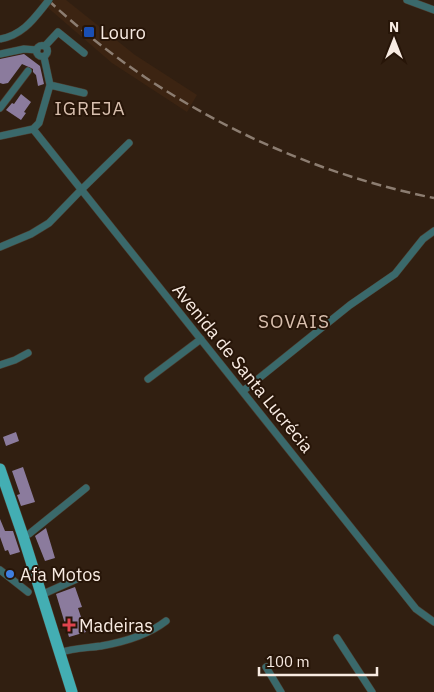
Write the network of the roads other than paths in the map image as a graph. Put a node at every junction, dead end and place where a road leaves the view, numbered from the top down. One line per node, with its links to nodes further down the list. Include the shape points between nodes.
1 (49, 0): 4 (street, bridge, via 18,34)
2 (407, 0): 3 (street)
3 (434, 10)
4 (0, 39)
5 (45, 46): 6 (street); 8 (street, via 58,32); 9 (street, via 48,52)
6 (37, 50): 7 (street); 9 (street, via 39,56)
7 (0, 54)
8 (84, 54)
9 (44, 57): 11 (street)
10 (28, 71): 13 (street)
11 (50, 85): 12 (street); 14 (street, via 42,116)
12 (84, 93)
13 (0, 108)
14 (33, 129): 15 (street); 17 (street, Avenida de Santa Lucrécia)
15 (0, 136)
16 (129, 143): 17 (street)
17 (81, 190): 19 (street, via 49,224); 20 (street, Avenida de Santa Lucrécia)
18 (434, 231): 24 (street, via 423,239 395,274 350,305)
19 (0, 246)
20 (201, 339): 23 (street); 24 (street, Avenida de Santa Lucrécia)
21 (28, 353): 22 (street)
22 (0, 364)
23 (148, 379)
24 (243, 391): 33 (street, Avenida de Santa Lucrécia, via 416,609)
25 (0, 469): 27 (main road)
26 (86, 488): 27 (street)
27 (23, 536): 31 (main road)
28 (0, 570): 30 (street)
29 (79, 578): 31 (street)
30 (28, 592)
31 (41, 595): 35 (main road)
32 (166, 622): 35 (street, via 155,630 104,646)
33 (434, 622)
34 (337, 638): 39 (street)
35 (59, 653): 37 (main road)
36 (266, 667): 38 (street)
37 (72, 692)
38 (281, 692)
39 (372, 692)

